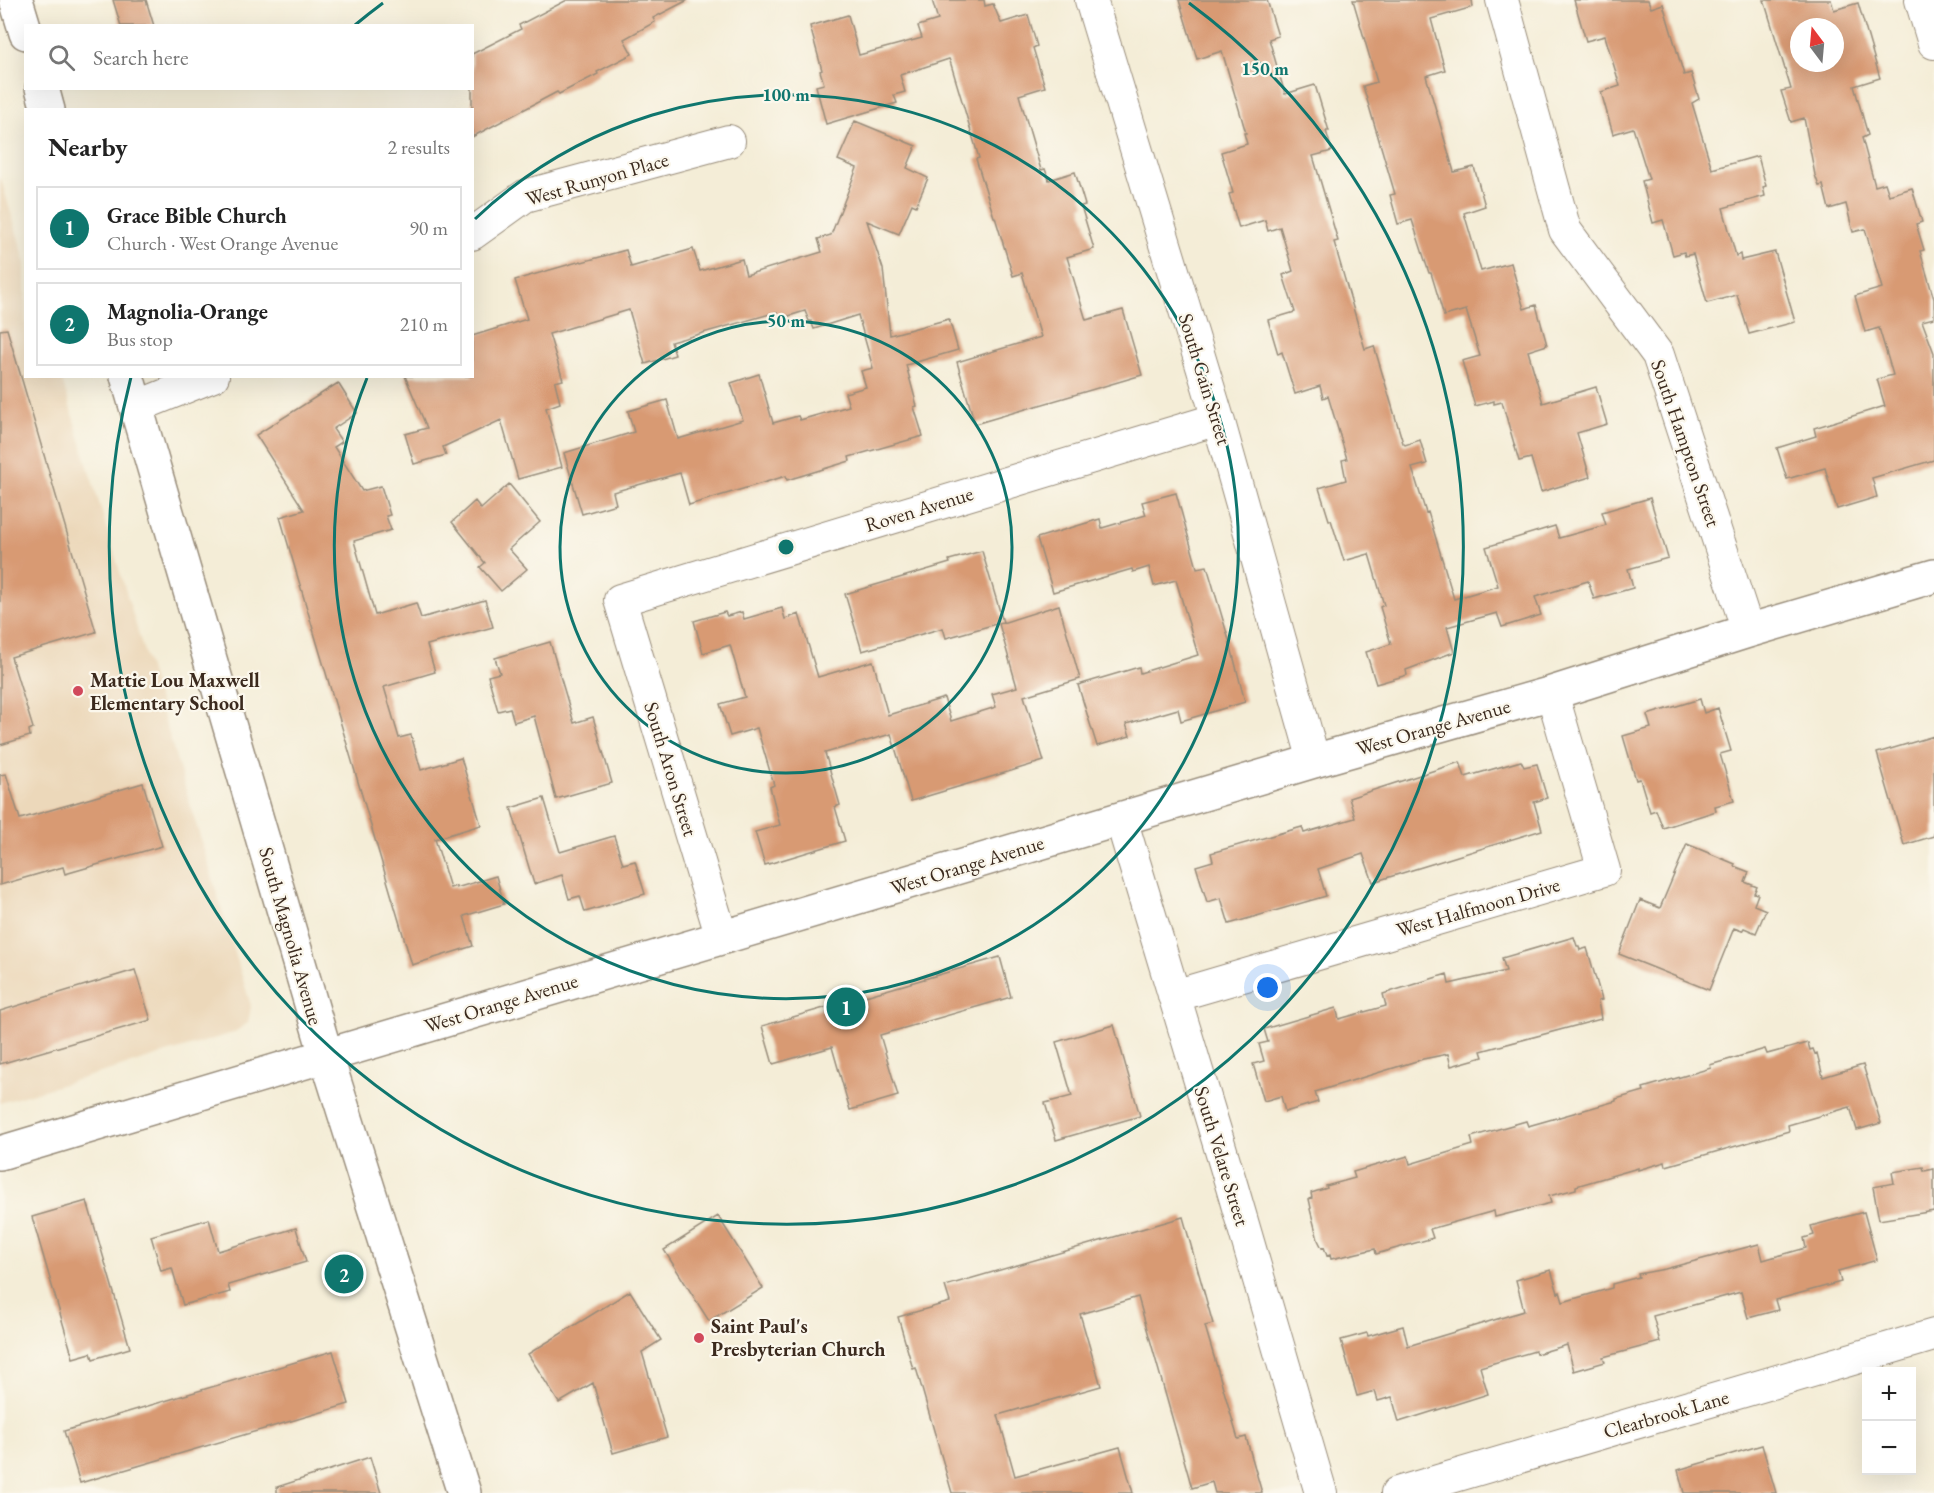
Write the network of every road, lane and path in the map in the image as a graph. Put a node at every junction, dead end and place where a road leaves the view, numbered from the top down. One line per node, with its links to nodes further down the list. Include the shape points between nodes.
1 (9, 0): 6 (street)
2 (16, 0): 7 (street)
3 (1090, 0): 15 (street, South Gain Street)
4 (1502, 0): 18 (street, South Hampton Street, via 1566,231 1658,355)
5 (1921, 0): 8 (street)
6 (0, 3)
7 (24, 26)
8 (1934, 43)
9 (43, 90): 10 (street)
10 (47, 108)
11 (729, 141): 12 (street, West Runyon Place, via 525,196)
12 (474, 233)
13 (203, 378): 14 (street)
14 (131, 392): 24 (street, South Magnolia Avenue)
15 (1218, 419): 17 (street, Roven Avenue); 20 (street, South Gain Street)
16 (1934, 576): 18 (street, West Orange Avenue)
17 (620, 600): 22 (street, South Aron Street)
18 (1748, 631): 19 (street, West Orange Avenue)
19 (1552, 693): 20 (street, West Orange Avenue); 23 (street, West Halfmoon Drive, via 1604,870)
20 (1314, 761): 21 (street, West Orange Avenue)
21 (1120, 819): 22 (street, West Orange Avenue); 23 (street, South Velare Street)
22 (722, 938): 24 (street, West Orange Avenue)
23 (1174, 996): 28 (street, South Velare Street)
24 (326, 1055): 25 (street, West Orange Avenue); 27 (street, South Magnolia Avenue)
25 (0, 1153)
26 (1934, 1335): 29 (street, Clearbrook Lane)
27 (464, 1493)
28 (1321, 1493)
29 (1397, 1493)

